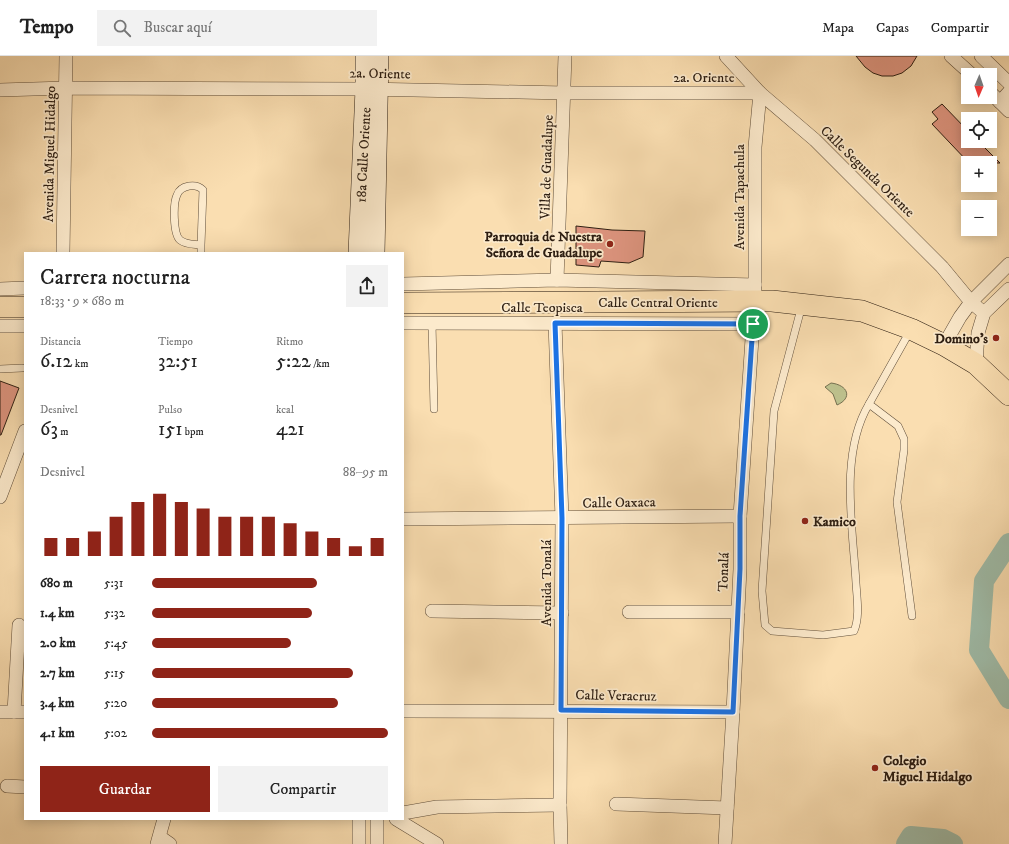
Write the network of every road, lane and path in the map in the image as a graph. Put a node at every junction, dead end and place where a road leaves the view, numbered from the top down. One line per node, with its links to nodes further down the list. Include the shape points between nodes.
1 (66, 56): 10 (street, Avenida Miguel Hidalgo)
2 (365, 56): 11 (main road, 18a Calle Oriente)
3 (380, 56): 11 (main road, 18a Calle Oriente)
4 (565, 56): 13 (street, Villa de Guadalupe)
5 (726, 56): 14 (street, Calle Segunda Oriente)
6 (953, 56): 8 (street)
7 (981, 56): 9 (street)
8 (965, 68)
9 (1009, 83)
10 (66, 88): 11 (street, 2a. Oriente); 12 (street, 2a. Oriente); 18 (street, Avenida Miguel Hidalgo)
11 (373, 89): 13 (street, 2a. Oriente); 19 (main road, 18a Calle Oriente); 20 (main road, 18a Calle Oriente)
12 (0, 90)
13 (565, 93): 14 (street, 2a. Oriente); 22 (street, Villa de Guadalupe)
14 (760, 93): 27 (street, Avenida Tapachula, via 755,147); 28 (street, Calle Segunda Oriente, via 820,146 942,266)
15 (997, 96): 16 (street)
16 (1006, 102)
17 (201, 249): 17 (lane, via 203,190 196,185 185,187 177,195 174,204 175,233 179,239)
18 (63, 252)
19 (358, 252)
20 (375, 252)
21 (1009, 264): 28 (street)
22 (557, 280): 23 (street); 27 (street)
23 (404, 284)
24 (24, 288): 25 (street)
25 (0, 289)
26 (1009, 289): 33 (street)
27 (755, 293): 29 (main road, Calle Central Oriente); 30 (main road, Calle Central Oriente, via 772,301); 37 (street, Tonalá)
28 (971, 302): 33 (street, Calle Segunda Oriente); 41 (street)
29 (404, 303)
30 (803, 303): 40 (main road, Calle Central Oriente, via 862,311); 46 (lane, via 774,411 762,591 765,625 772,631 823,635 854,631 857,600 849,483 856,433 860,418)
31 (0, 307): 32 (main road)
32 (24, 307)
33 (984, 313): 42 (street, via 978,338)
34 (404, 323): 35 (street, Calle Teopisca)
35 (432, 323): 36 (street, Calle Teopisca); 47 (lane)
36 (555, 323): 37 (street, Calle Teopisca); 51 (street, Avenida Tonalá)
37 (753, 324): 50 (street, Tonalá)
38 (0, 326): 39 (street)
39 (24, 326)
40 (911, 329): 41 (main road, Calle Central Oriente); 46 (lane)
41 (944, 345): 42 (main road, Calle Central Oriente)
42 (976, 364): 45 (main road, Calle Central Oriente)
43 (22, 368): 44 (lane)
44 (0, 369)
45 (1009, 395)
46 (869, 404): 57 (lane, via 898,426 904,439 897,502)
47 (434, 409)
48 (24, 434): 49 (street)
49 (0, 497)
50 (740, 516): 51 (street, Calle Oaxaca); 56 (street, Tonalá)
51 (562, 518): 52 (street, Calle Oaxaca); 54 (street, Avenida Tonalá)
52 (404, 519)
53 (432, 611): 54 (street)
54 (562, 612): 59 (street, Avenida Tonalá)
55 (629, 612): 56 (street)
56 (738, 612): 63 (street, Tonalá)
57 (912, 616)
58 (19, 625): 62 (street)
59 (561, 710): 60 (street, Calle Veracruz); 63 (street, Calle Veracruz); 67 (street, Avenida Tonalá)
60 (404, 711)
61 (0, 712): 62 (street)
62 (20, 712)
63 (733, 712): 68 (street, Tonalá)
64 (7, 786): 65 (street)
65 (24, 787)
66 (616, 804): 68 (street)
67 (560, 806): 69 (street, via 437,807); 78 (street, Avenida Tonalá)
68 (727, 808): 79 (street, Tonalá)
69 (404, 813)
70 (164, 820): 74 (street)
71 (359, 820): 75 (street)
72 (377, 820): 76 (street)
73 (398, 820): 77 (street)
74 (163, 842)
75 (359, 844)
76 (376, 844)
77 (437, 844)
78 (561, 844)
79 (725, 844)

